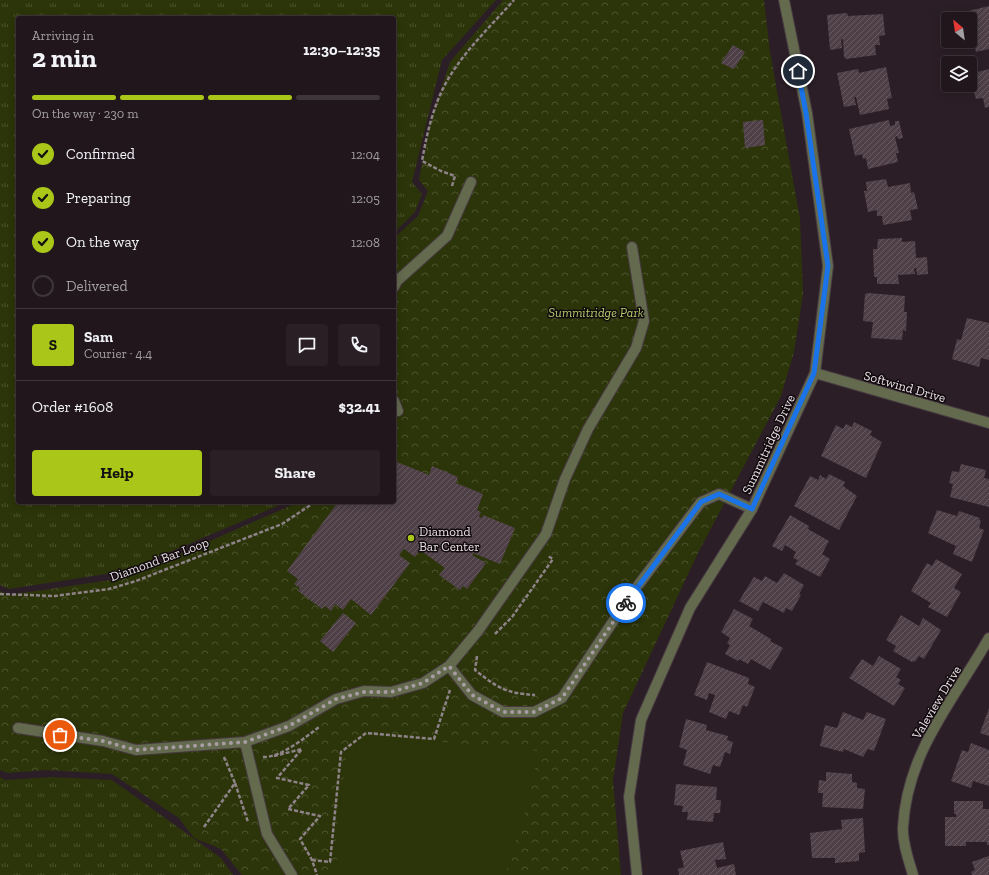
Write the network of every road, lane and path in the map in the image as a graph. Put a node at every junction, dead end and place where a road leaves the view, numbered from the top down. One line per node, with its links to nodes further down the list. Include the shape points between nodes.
1 (514, 0): 4 (path, via 466,55 447,82 430,123 422,161 455,176)
2 (784, 0): 7 (street, Summitridge Drive, via 806,113 828,266)
3 (471, 182): 6 (street, via 448,236)
4 (450, 193)
5 (632, 247): 13 (street, via 644,321 636,348 588,429 565,479 546,534)
6 (396, 283)
7 (814, 373): 10 (street, Softwind Drive); 12 (street, Summitridge Drive)
8 (396, 406): 9 (street)
9 (398, 411)
10 (989, 423)
11 (312, 504): 14 (path, Diamond Bar Loop, via 282,524 116,587 55,596)
12 (752, 509): 18 (street, via 719,494 701,502 630,596 562,698 534,712 503,712 472,695); 34 (street, Summitridge Drive, via 690,608 641,720 629,797)
13 (534, 550): 15 (path, via 553,559 512,617); 18 (street, via 478,631)
14 (0, 594)
15 (492, 637)
16 (989, 638): 35 (street, Valeview Drive, via 968,676 930,733 910,780 903,829)
17 (477, 652): 20 (path, via 475,670 499,688 515,694)
18 (449, 666): 23 (street, via 423,683 391,692 364,692 336,699 289,726)
19 (451, 686): 31 (path, via 434,739 366,733 341,752 330,862)
20 (537, 696)
21 (321, 725): 26 (path, via 299,742)
22 (18, 728): 24 (street, via 103,741 136,750)
23 (245, 742): 24 (street); 25 (street)
24 (218, 744): 28 (path)
25 (248, 757): 26 (path); 32 (street, via 267,834)
26 (269, 758): 27 (path); 31 (path, via 302,749 277,778 309,785 288,809 320,816 300,839)
27 (264, 762)
28 (235, 783): 29 (path); 30 (path)
29 (249, 824)
30 (204, 827)
31 (312, 860): 33 (path)
32 (292, 875)
33 (318, 875)
34 (637, 875)
35 (913, 875)

